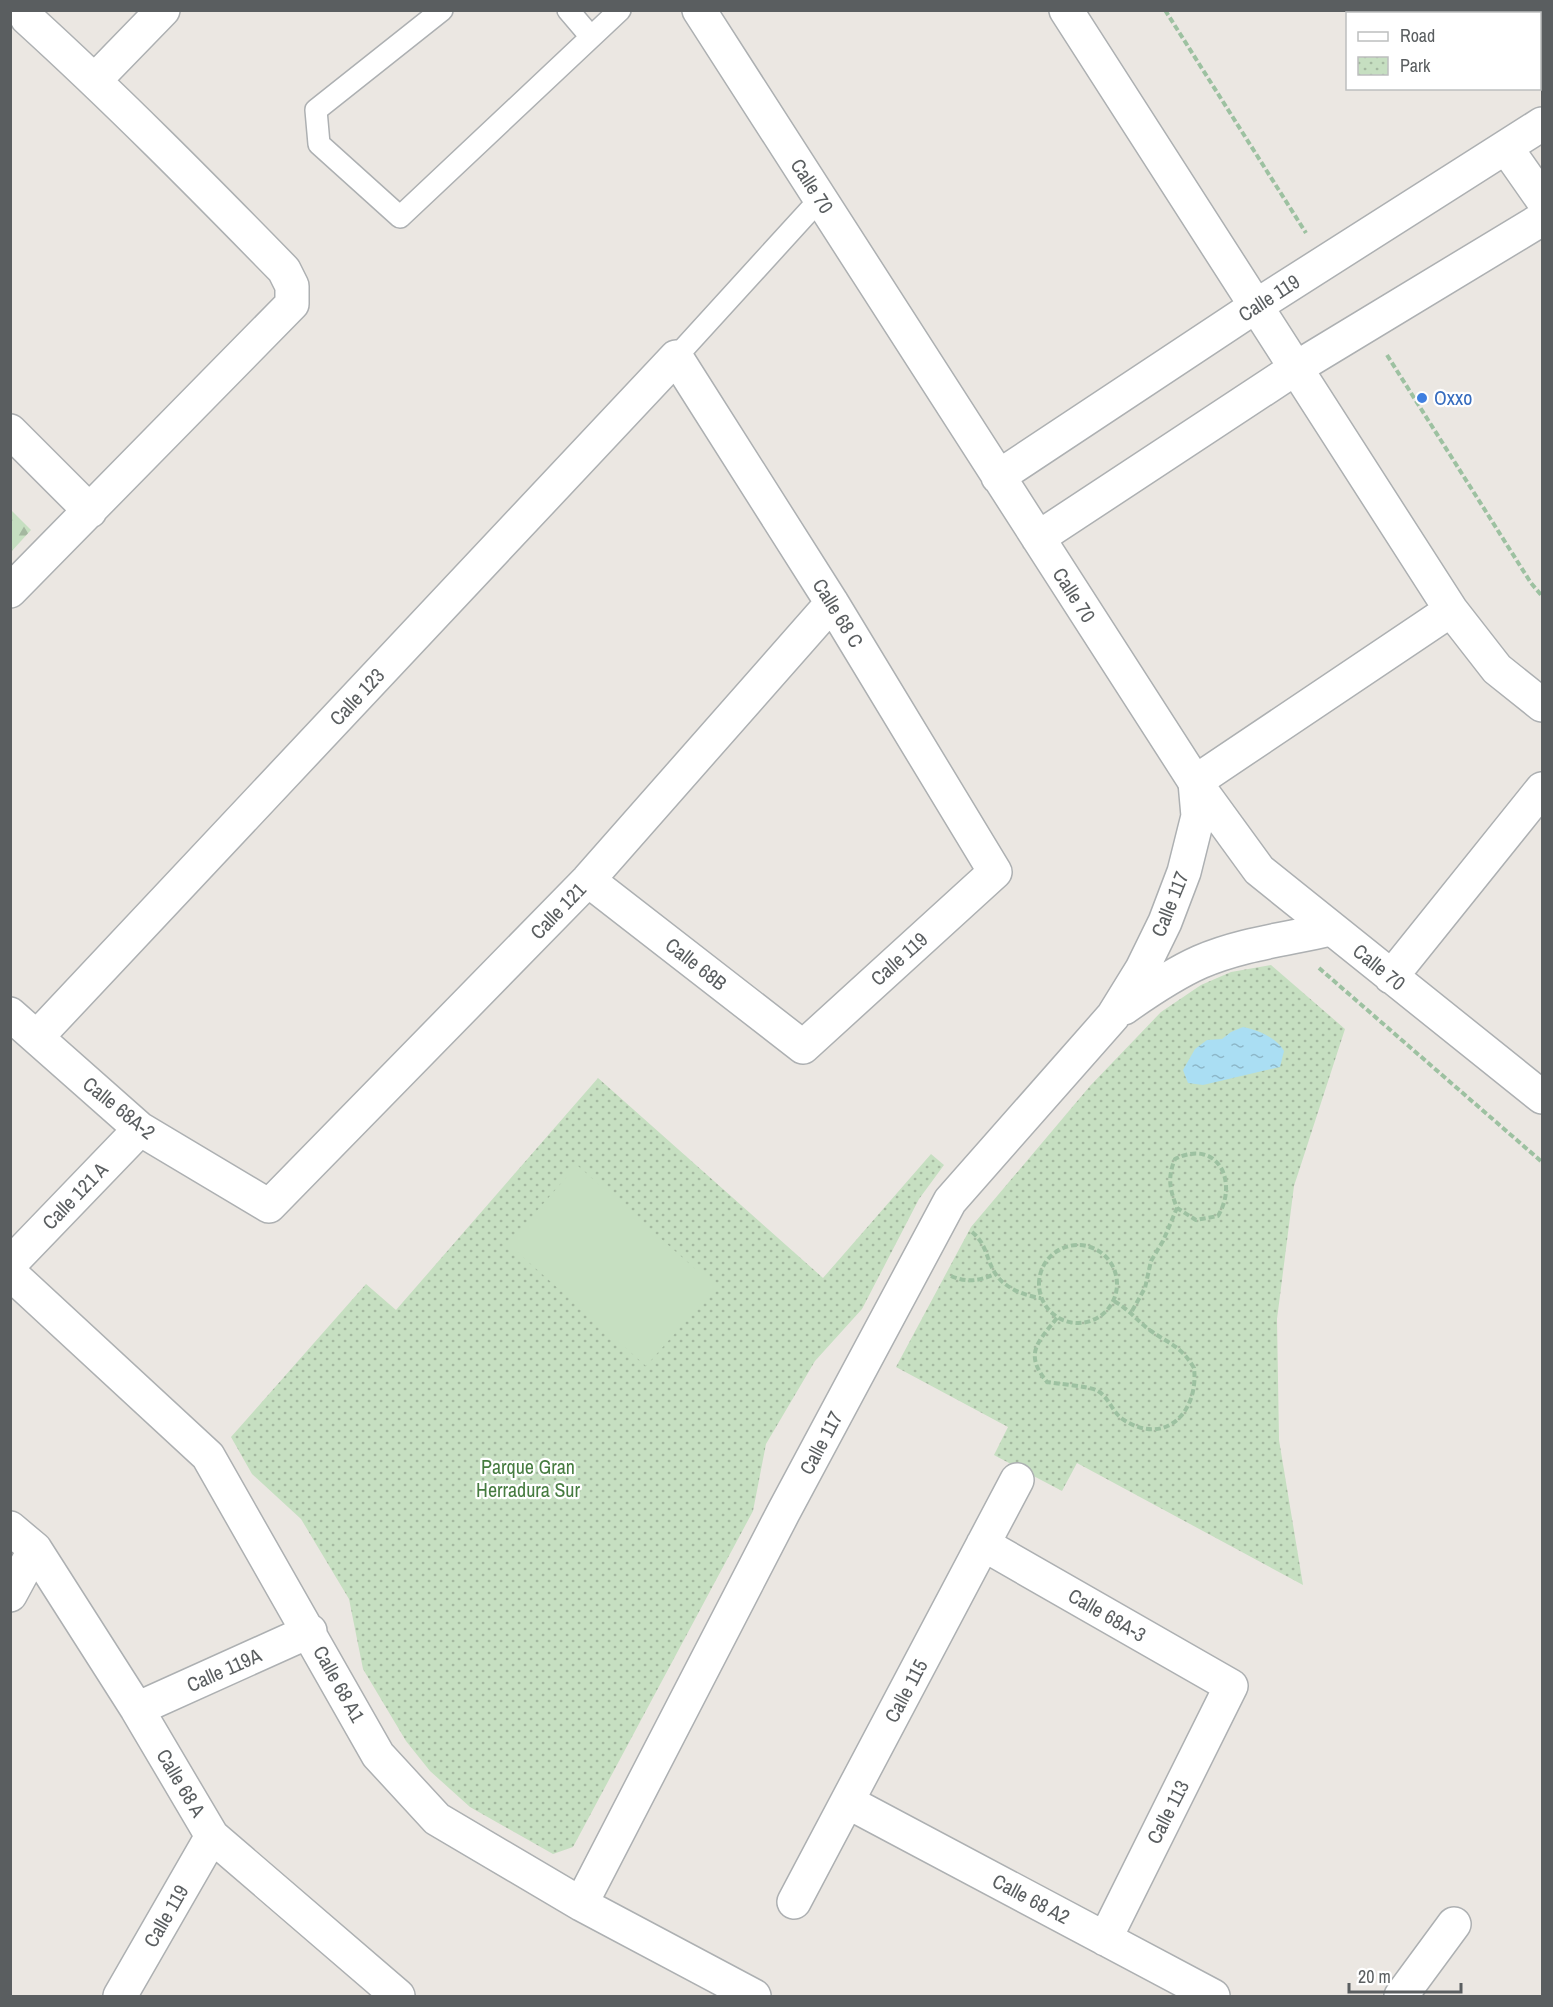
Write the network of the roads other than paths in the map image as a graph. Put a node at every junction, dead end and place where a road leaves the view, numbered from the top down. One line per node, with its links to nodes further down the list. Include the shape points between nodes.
1 (163, 10): 9 (street)
2 (442, 10): 8 (lane, via 316,110 319,144 400,217)
3 (568, 10): 8 (lane)
4 (620, 10): 8 (lane)
5 (699, 10): 12 (street, Calle 70)
6 (1066, 10): 15 (street)
7 (27, 18): 9 (street)
8 (591, 37)
9 (95, 80): 20 (street, via 284,270 292,286 292,304)
10 (1542, 124): 11 (street, Calle 119)
11 (1507, 149): 13 (street); 15 (street, Calle 119)
12 (820, 199): 16 (lane); 19 (street, Calle 70)
13 (1542, 199)
14 (1542, 219): 17 (street)
15 (1256, 306): 17 (street); 19 (street, Calle 119)
16 (676, 357): 23 (street, Calle 68 C); 34 (street, Calle 123)
17 (1296, 368): 21 (street); 24 (street)
18 (10, 431): 20 (street)
19 (998, 477): 21 (street, Calle 70)
20 (90, 511): 22 (street)
21 (1038, 538): 26 (street, Calle 70)
22 (10, 591)
23 (832, 603): 28 (street, Calle 68 C); 29 (street, Calle 121)
24 (1451, 610): 25 (street, via 1497,669); 26 (street)
25 (1542, 705)
26 (1195, 782): 30 (street, Calle 70, via 1259,870); 33 (street, Calle 117, via 1198,816 1184,872 1156,941)
27 (1542, 789): 31 (street)
28 (995, 872): 35 (street, Calle 119)
29 (588, 880): 35 (street, Calle 68B); 38 (street, Calle 121)
30 (1331, 929): 31 (street, Calle 70); 33 (street, Calle 117, via 1200,962 1153,987)
31 (1391, 977): 36 (street, Calle 70)
32 (10, 1014): 34 (street, Calle 68A-2)
33 (1113, 1016): 52 (street, Calle 117, via 950,1201 777,1524)
34 (37, 1037): 37 (street, Calle 68A-2)
35 (803, 1047)
36 (1542, 1097)
37 (140, 1129): 38 (street, Calle 68A-2); 39 (street, Calle 121 A)
38 (269, 1206)
39 (10, 1264)
40 (10, 1273): 46 (street, Calle 68 A1, via 208,1456)
41 (1017, 1480): 43 (street, Calle 115)
42 (10, 1528): 44 (street, Calle 68 A)
43 (983, 1544): 47 (street, Calle 68A-3); 49 (street, Calle 115)
44 (35, 1549): 45 (street); 48 (street, Calle 68 A)
45 (10, 1595)
46 (310, 1631): 48 (street, Calle 119A); 52 (street, Calle 68 A1, via 378,1755 437,1819)
47 (1232, 1686): 54 (street, Calle 113)
48 (137, 1709): 50 (street, Calle 68 A)
49 (848, 1802): 51 (street, Calle 115); 54 (street, Calle 68 A2)
50 (212, 1836): 55 (street, Calle 119); 56 (street, Calle 68 A)
51 (794, 1902)
52 (581, 1904): 57 (street, Calle 68 A1)
53 (1454, 1924): 59 (street)
54 (1105, 1939): 58 (street, Calle 68 A2)
55 (120, 1996)
56 (398, 1996)
57 (754, 1996)
58 (1213, 1996)
59 (1401, 1996)

